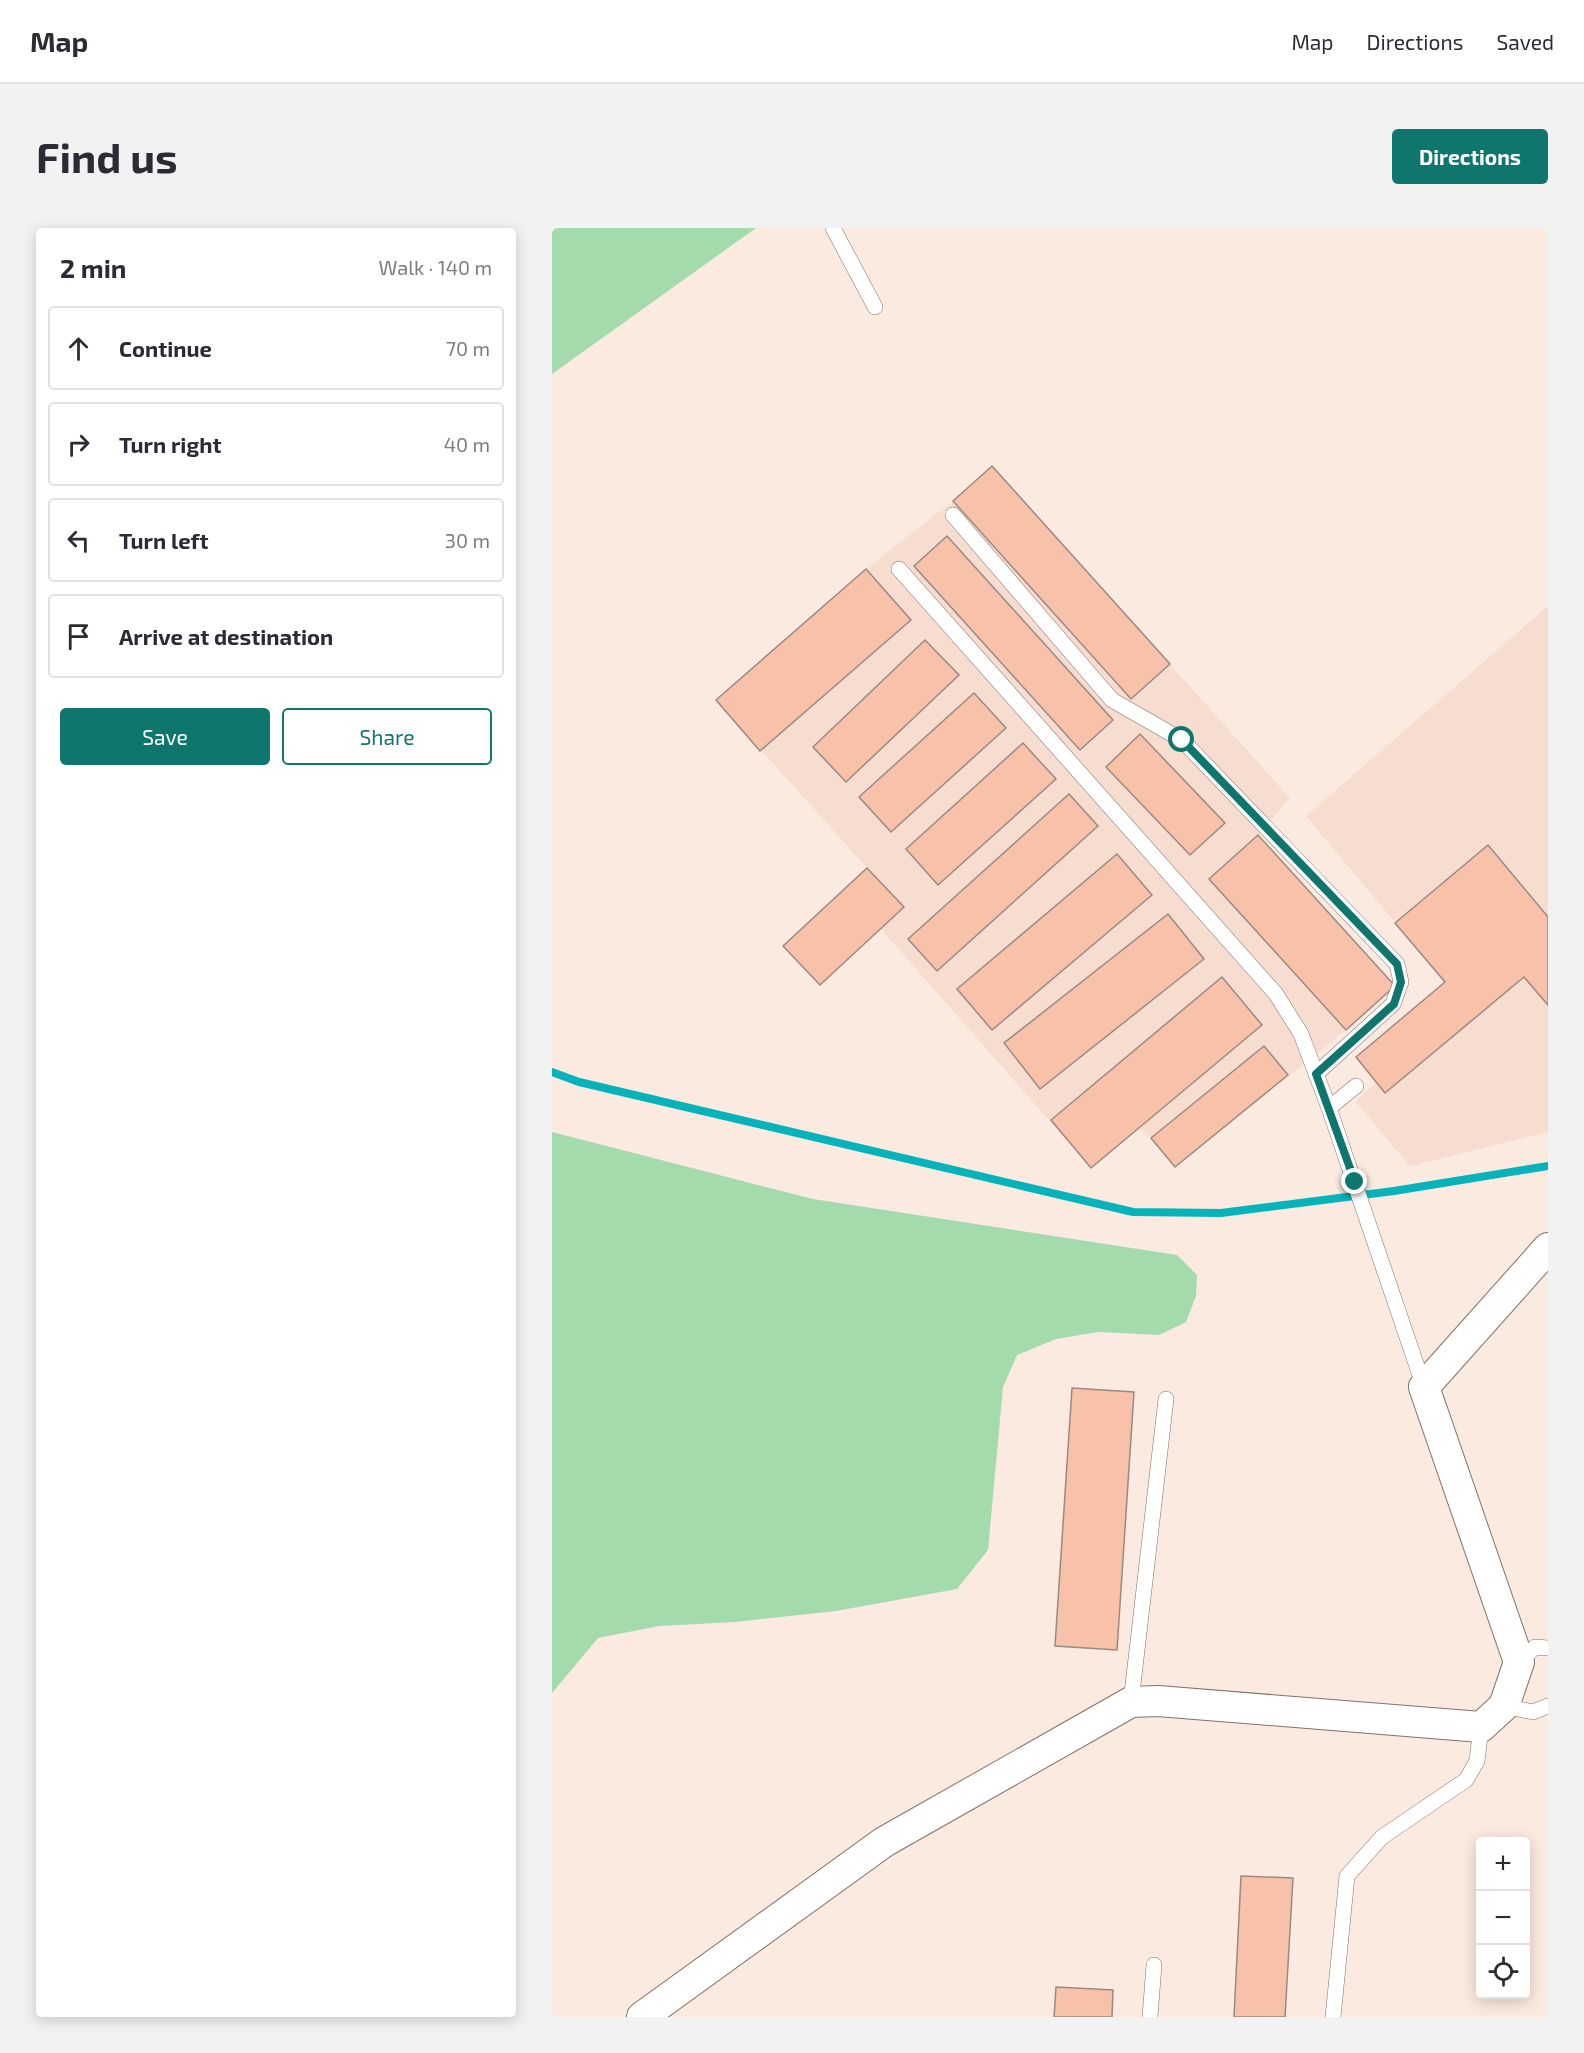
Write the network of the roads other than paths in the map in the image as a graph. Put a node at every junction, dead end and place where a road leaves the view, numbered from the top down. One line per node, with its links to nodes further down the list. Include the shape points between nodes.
1 (832, 228): 2 (lane)
2 (875, 307)
3 (953, 515): 5 (lane, via 1112,700 1182,740 1397,964 1401,982 1394,1004)
4 (899, 569): 5 (lane, via 1276,994 1301,1034)
5 (1316, 1074): 7 (lane)
6 (1356, 1086): 7 (lane)
7 (1329, 1108): 9 (lane)
8 (1548, 1248): 9 (street)
9 (1424, 1387): 12 (street)
10 (1166, 1400): 13 (lane)
11 (1548, 1648): 12 (lane, via 1535,1647)
12 (1519, 1662): 14 (street)
13 (1131, 1702): 16 (street); 18 (street, via 884,1842)
14 (1504, 1706): 15 (lane, via 1533,1712); 16 (street)
15 (1548, 1706)
16 (1481, 1727): 20 (lane, via 1477,1761 1466,1780 1382,1836 1347,1876)
17 (1154, 1965): 19 (lane)
18 (642, 2017)
19 (1150, 2017)
20 (1333, 2017)

